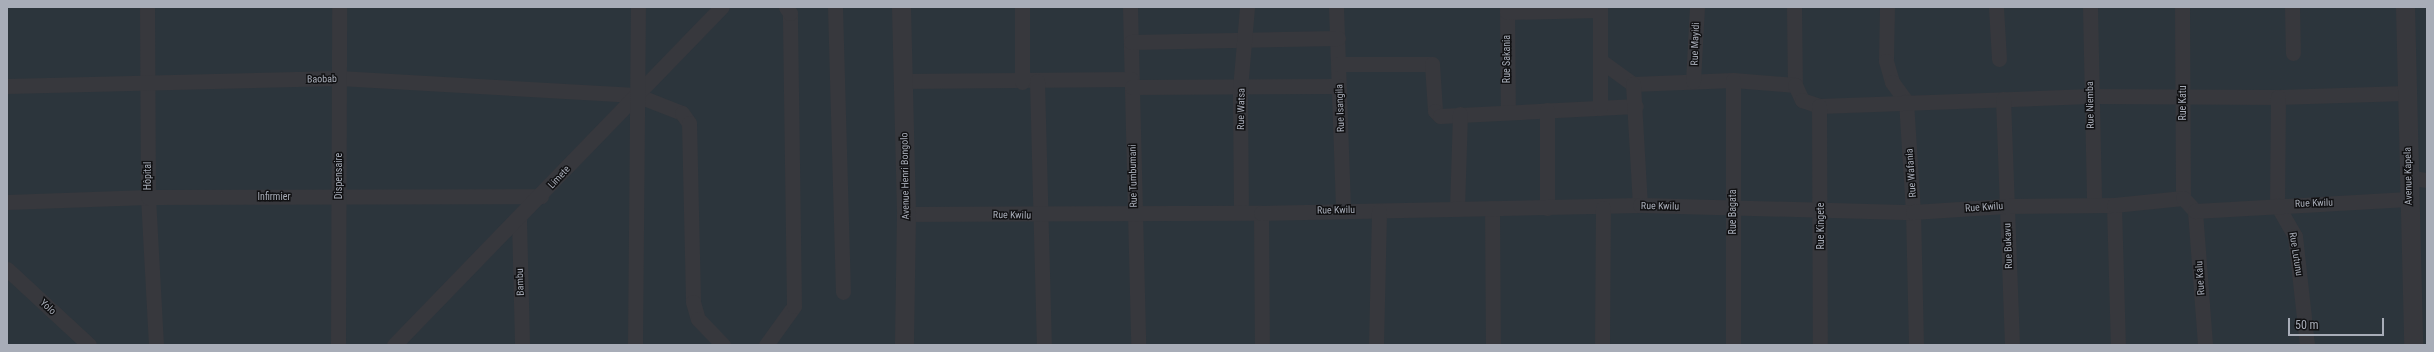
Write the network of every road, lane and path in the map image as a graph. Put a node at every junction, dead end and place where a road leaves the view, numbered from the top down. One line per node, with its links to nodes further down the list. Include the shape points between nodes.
1 (147, 7): 36 (street, Hôpital)
2 (339, 7): 29 (street, Dispensaire)
3 (638, 7): 43 (street)
4 (722, 7): 43 (street, Limete)
5 (786, 7): 93 (street, via 790,13 794,306)
6 (835, 7): 85 (street)
7 (901, 7): 31 (street, Avenue Henri Bongolo)
8 (1022, 7): 34 (street)
9 (1130, 7): 24 (street, Rue Tumbumani)
10 (1247, 7): 23 (street, Rue Watsa)
11 (1336, 7): 22 (street, Rue Isangila)
12 (1697, 7): 33 (street, Rue Mayidi)
13 (1794, 7): 38 (street)
14 (1887, 7): 48 (street, via 1886,61 1892,82)
15 (1996, 7): 26 (street)
16 (2090, 7): 44 (street, Rue Niemba)
17 (2182, 7): 45 (street, Rue Katu)
18 (2292, 7): 25 (street)
19 (2405, 7): 42 (street, Avenue Kapela)
20 (1507, 9): 21 (street); 53 (street, Rue Sakania)
21 (1600, 9): 27 (street)
22 (1338, 38): 23 (street); 28 (street, Rue Isangila)
23 (1245, 40): 24 (street); 41 (street, Rue Watsa)
24 (1131, 42): 35 (street, Rue Tumbumani)
25 (2293, 53)
26 (1999, 59)
27 (1601, 61): 37 (street); 51 (street)
28 (1338, 64): 40 (street, Rue Isangila); 54 (street, via 1432,64 1435,111 1440,116)
29 (339, 78): 36 (street, Baobab); 43 (street, Baobab); 58 (street, Dispensaire)
30 (1733, 80): 33 (street); 38 (street); 65 (street, Rue Bagata)
31 (904, 81): 34 (street); 80 (street, Avenue Henri Bongolo)
32 (1037, 81): 34 (street); 35 (street); 82 (street)
33 (1693, 81): 37 (street)
34 (1022, 82)
35 (1132, 83): 41 (street); 81 (street, Rue Tumbumani)
36 (148, 84): 39 (street, Baobab); 59 (street, Hôpital)
37 (1633, 84): 49 (street)
38 (1795, 84): 50 (street, via 1802,100)
39 (7, 86)
40 (1338, 86): 41 (street); 74 (street, Rue Isangila)
41 (1240, 89): 75 (street, Rue Watsa)
42 (2406, 93): 46 (street); 55 (street, Avenue Kapela)
43 (636, 94): 57 (street, Limete); 91 (street); 92 (street, Baobab, via 682,113 690,123 693,302 698,319)
44 (2089, 96): 45 (street); 47 (street); 63 (street, Rue Niemba)
45 (2183, 97): 46 (street); 60 (street, Rue Katu)
46 (2278, 97): 67 (street)
47 (2003, 99): 48 (street); 68 (street, Rue Bukavu)
48 (1906, 101): 50 (street); 78 (street, Rue Wafania)
49 (1636, 106): 51 (street); 64 (street)
50 (1819, 106): 72 (street, Rue Kingete)
51 (1600, 108): 52 (street)
52 (1548, 110): 53 (street); 70 (street)
53 (1508, 112): 54 (street)
54 (1460, 114): 73 (street)
55 (2407, 177): 56 (street); 61 (street, Avenue Kapela)
56 (2427, 180)
57 (542, 196): 58 (street, Infirmier); 83 (street, Limete)
58 (339, 197): 59 (street, Infirmier); 88 (street, Dispensaire)
59 (148, 198): 62 (street, Infirmier); 87 (street, Hôpital)
60 (2183, 198): 66 (street, Rue Kwilu); 77 (street)
61 (2408, 199): 67 (street, Rue Kwilu); 108 (street, Avenue Kapela)
62 (7, 202)
63 (2094, 203): 66 (street, Rue Kwilu); 68 (street, Rue Kwilu)
64 (1640, 205): 65 (street, Rue Kwilu); 71 (street, Rue Kwilu)
65 (1732, 205): 72 (street, Rue Kwilu); 101 (street, Rue Bagata)
66 (2114, 205): 105 (street)
67 (2277, 205): 77 (street, Rue Kwilu); 107 (street, Rue Lutunu, via 2295,236)
68 (2006, 206): 78 (street, Rue Kwilu); 104 (street, Rue Bukavu)
69 (1492, 208): 70 (street, Rue Kwilu); 73 (street, Rue Kwilu); 99 (street)
70 (1547, 208): 71 (street, Rue Kwilu)
71 (1603, 208): 100 (street)
72 (1821, 208): 78 (street, Rue Kwilu); 102 (street, Rue Kingete)
73 (1457, 209): 76 (street, Rue Kwilu)
74 (1343, 210): 76 (street, Rue Kwilu); 79 (street, Rue Kwilu)
75 (1241, 211): 79 (street, Rue Kwilu); 81 (street, Rue Kwilu)
76 (1379, 211): 98 (street)
77 (2195, 211): 106 (street, Rue Kalu)
78 (1913, 212): 103 (street, Rue Wafania)
79 (1261, 213): 97 (street)
80 (906, 214): 82 (street, Rue Kwilu); 94 (street, Avenue Henri Bongolo)
81 (1133, 214): 82 (street, Rue Kwilu); 96 (street, Rue Tumbumani)
82 (1040, 215): 95 (street)
83 (518, 220): 89 (street, Limete); 90 (street, Bambu)
84 (7, 269): 86 (street, Yolo)
85 (843, 292)
86 (89, 345)
87 (156, 345)
88 (338, 345)
89 (394, 345)
90 (522, 345)
91 (635, 345)
92 (723, 345)
93 (766, 345)
94 (904, 345)
95 (1044, 345)
96 (1138, 345)
97 (1262, 345)
98 (1376, 345)
99 (1493, 345)
100 (1602, 345)
101 (1733, 345)
102 (1820, 345)
103 (1916, 345)
104 (2012, 345)
105 (2118, 345)
106 (2205, 345)
107 (2307, 345)
108 (2413, 345)

